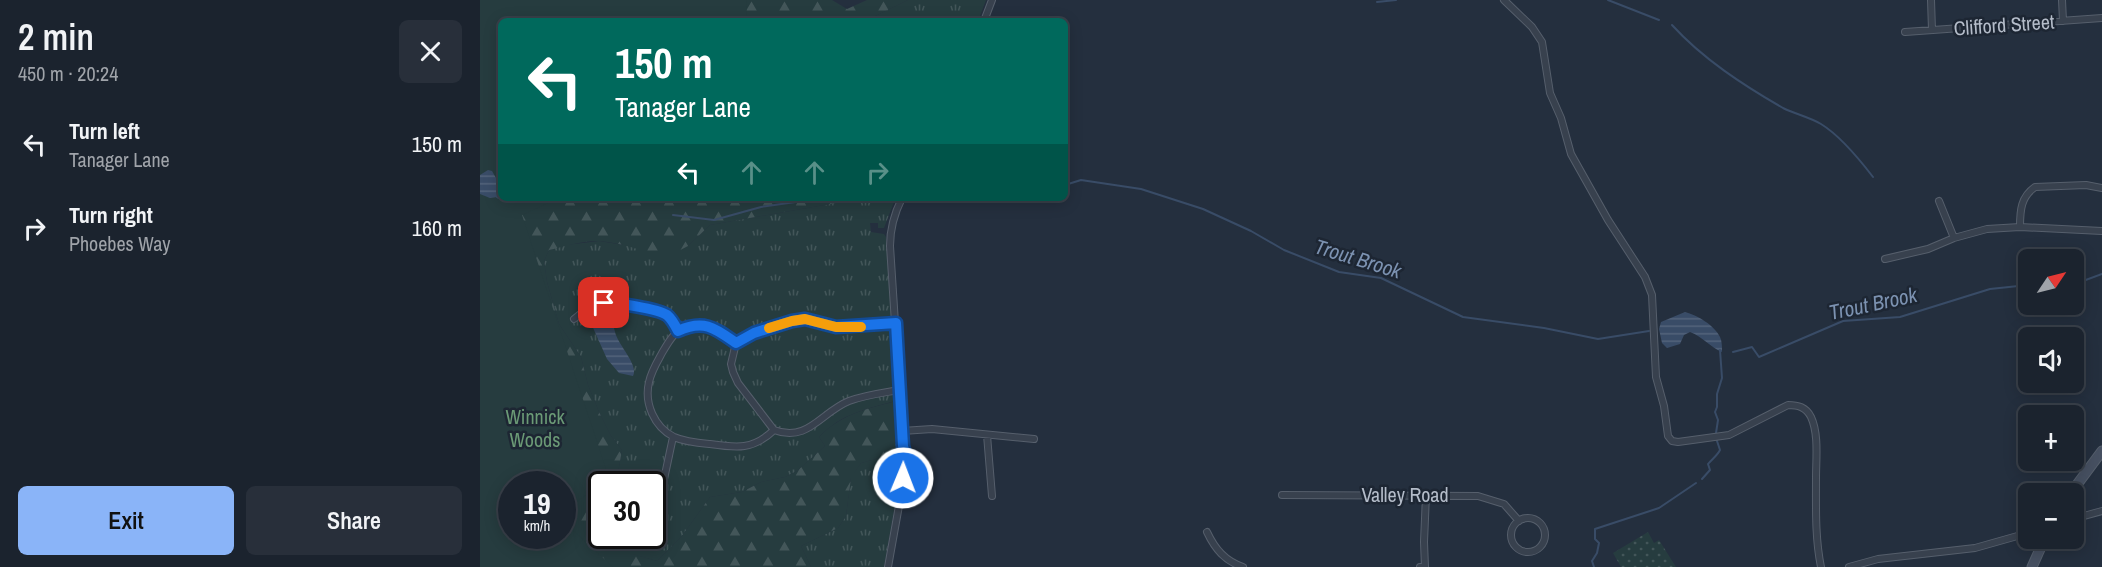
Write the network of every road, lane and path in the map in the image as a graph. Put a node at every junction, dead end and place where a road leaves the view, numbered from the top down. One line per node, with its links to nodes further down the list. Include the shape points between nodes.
1 (992, 0): 5 (street)
2 (1504, 0): 43 (street, via 1542,42 1550,93 1571,154 1652,295 1656,377 1668,436 1678,442 1718,438 1738,432 1788,405 1803,408 1814,428)
3 (1931, 0): 8 (street)
4 (2062, 0): 7 (street)
5 (985, 18)
6 (2102, 18): 7 (street, Clifford Street)
7 (2063, 21): 8 (street, Clifford Street)
8 (1932, 30): 9 (street, Clifford Street)
9 (1905, 32)
10 (2102, 188): 13 (street, via 2035,187 2021,205)
11 (901, 201): 18 (street, via 890,232)
12 (1940, 201): 15 (street)
13 (2020, 226): 14 (street); 15 (street)
14 (2102, 231)
15 (1954, 238): 16 (street)
16 (1885, 260)
17 (574, 319): 19 (street, via 589,307 612,302 665,314)
18 (896, 323): 20 (street, via 836,327 805,319 754,333); 21 (street)
19 (678, 331): 20 (street, via 690,325 705,325); 25 (street, via 663,351 648,390 654,418)
20 (736, 343): 22 (street, via 733,372)
21 (899, 390): 22 (street, via 847,402 796,434); 23 (street)
22 (774, 430): 25 (street, via 751,446 736,448)
23 (902, 430): 24 (street); 39 (street, via 907,460)
24 (987, 435): 26 (street); 32 (street)
25 (673, 436): 28 (street)
26 (1034, 439)
27 (2102, 451): 29 (main road)
28 (666, 471)
29 (2078, 483)
30 (1282, 495): 31 (street, Valley Road)
31 (1426, 495): 35 (street, Valley Road, via 1478,496 1498,501); 42 (street)
32 (992, 496)
33 (2102, 511): 34 (street)
34 (2084, 516)
35 (1519, 521): 35 (street, Valley Road, via 1513,528 1514,544 1534,551 1545,534 1541,523 1530,518)
36 (1207, 532): 40 (street, via 1215,548)
37 (2018, 536): 44 (street, via 1975,548 1878,559)
38 (2040, 549): 45 (main road)
39 (888, 567)
40 (1243, 567)
41 (1420, 567): 42 (street)
42 (1425, 567)
43 (1821, 567)
44 (1849, 567)
45 (2032, 567)

